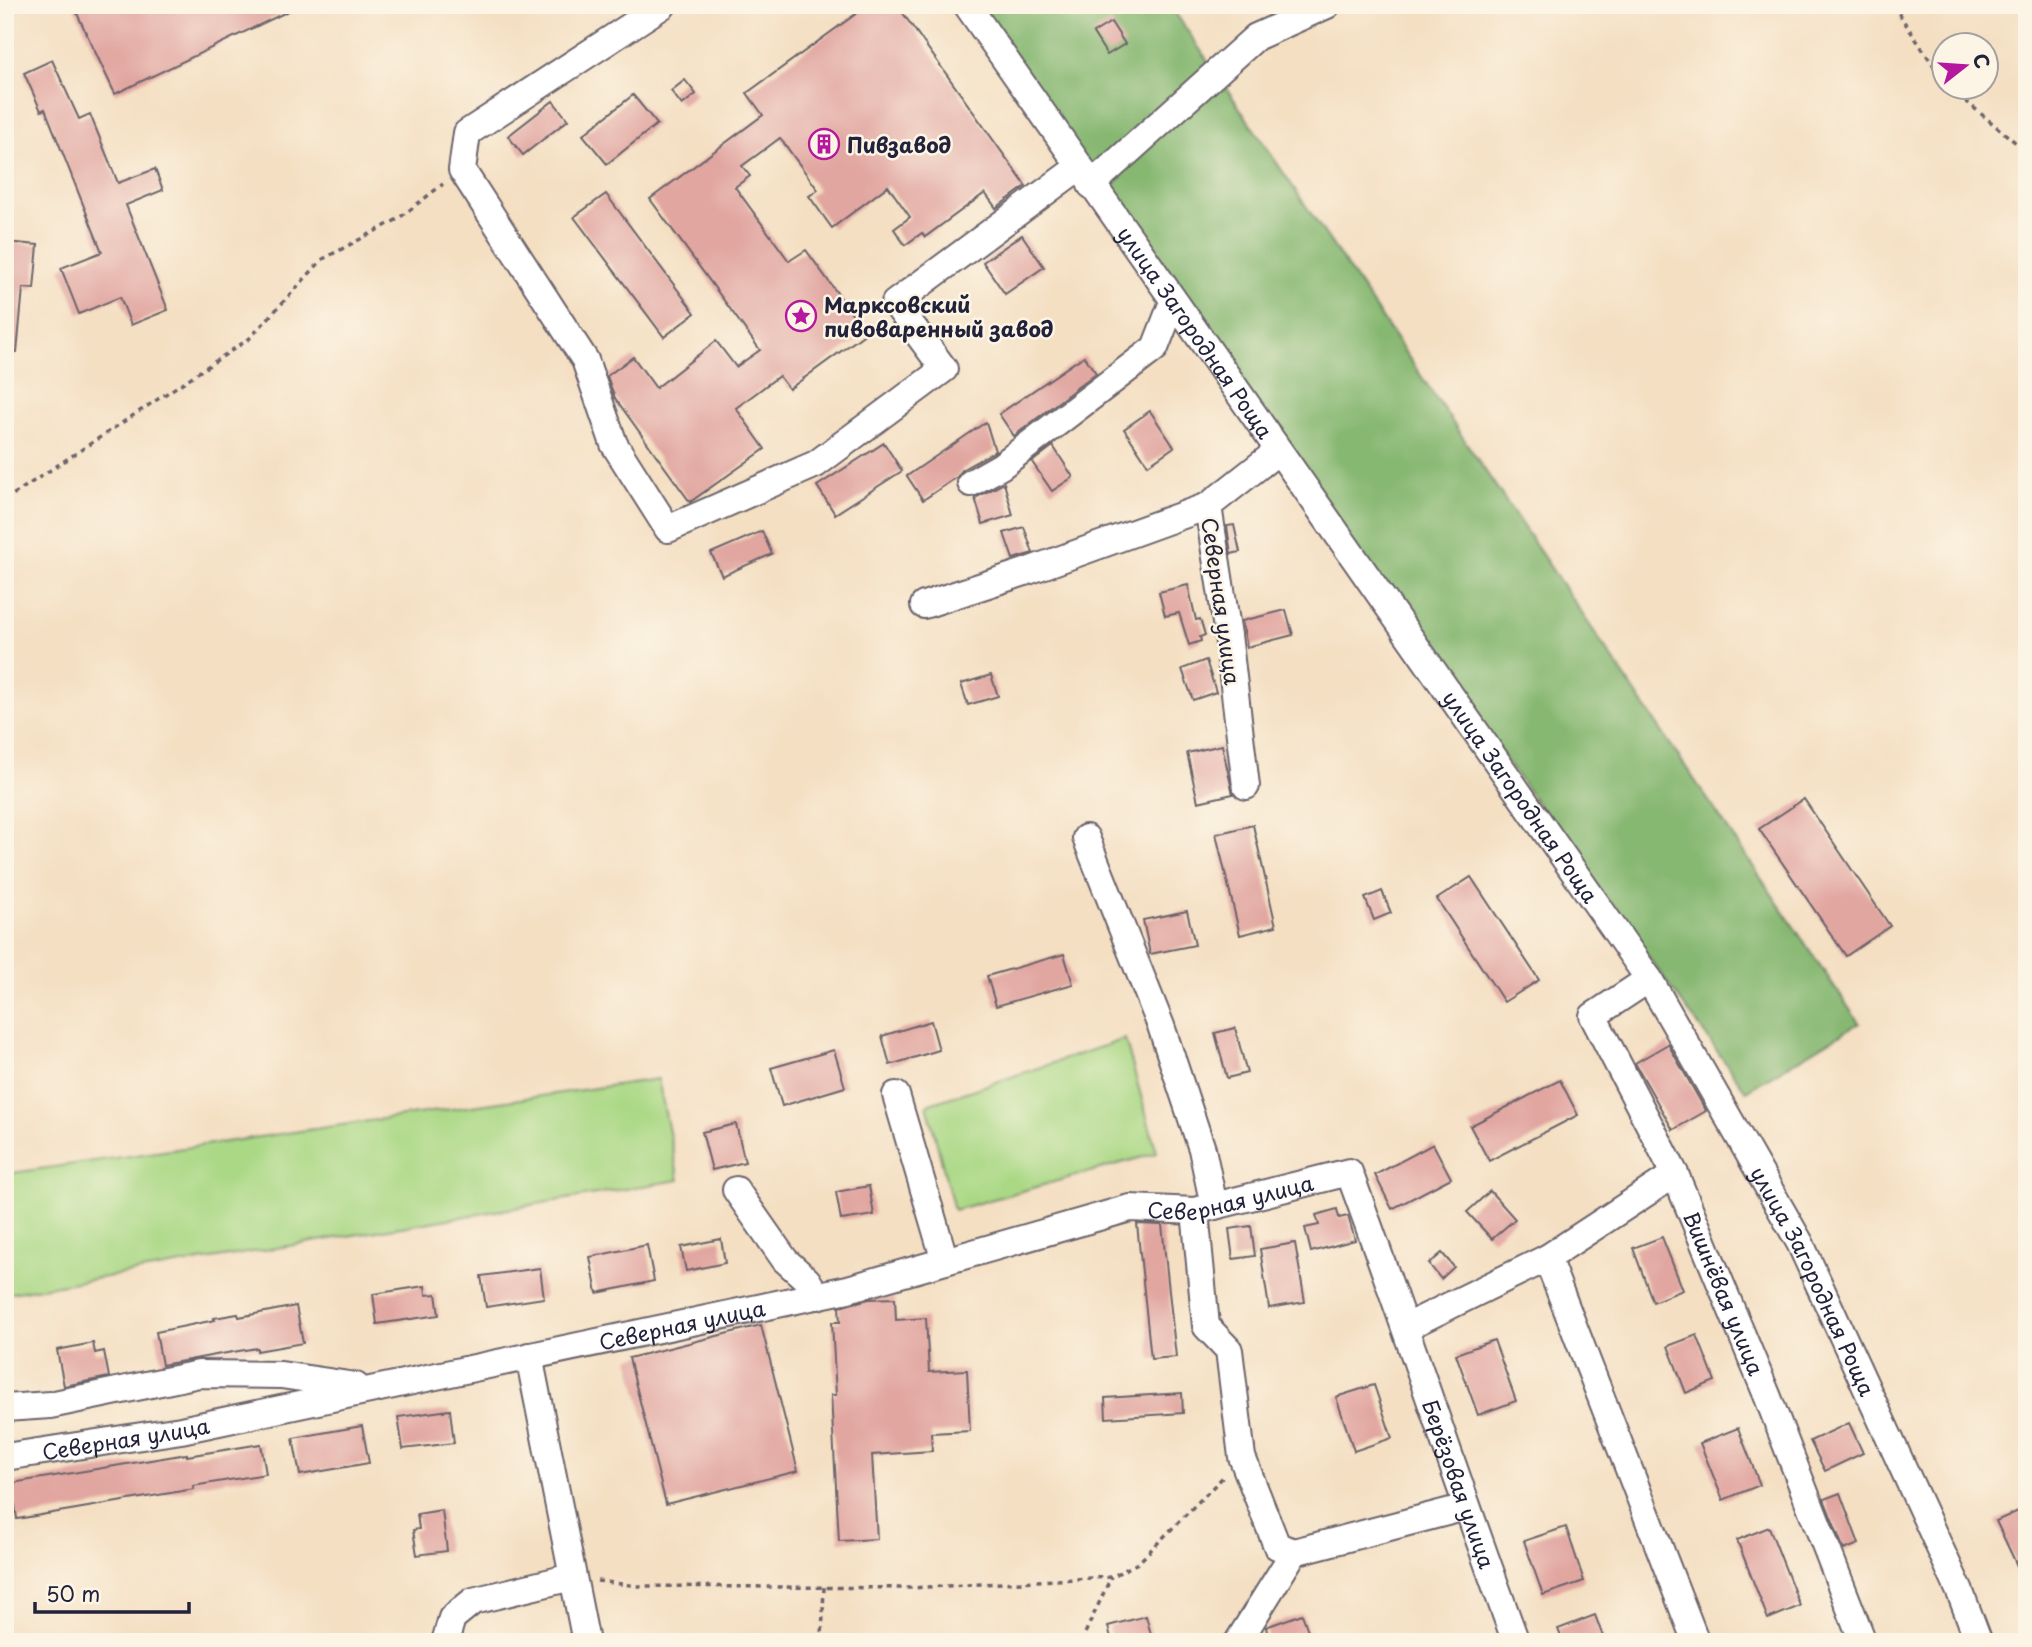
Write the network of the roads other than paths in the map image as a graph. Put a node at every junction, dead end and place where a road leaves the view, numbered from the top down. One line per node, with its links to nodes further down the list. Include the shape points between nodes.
1 (663, 5): 4 (street, via 467,133 462,170 585,360 614,444 668,528 816,464 944,369 895,303)
2 (967, 5): 4 (street, улица Загородная Роща)
3 (1327, 5): 4 (street, via 1256,37)
4 (1085, 176): 5 (street, улица Загородная Роща)
5 (1173, 302): 6 (street, улица Загородная Роща); 7 (street, via 1155,348 1001,466)
6 (1278, 452): 8 (street, Северная улица); 12 (street, улица Загородная Роща)
7 (971, 482)
8 (1208, 506): 9 (street); 10 (street, Северная улица)
9 (924, 605)
10 (1246, 786)
11 (1086, 838): 17 (street, via 1161,1026 1202,1149)
12 (1649, 979): 15 (street, Вишнёвая улица, via 1593,1016); 35 (street, улица Загородная Роща, via 1800,1243)
13 (896, 1095): 19 (street)
14 (1349, 1172): 17 (street, Северная улица); 21 (street, Берёзовая улица)
15 (1675, 1174): 18 (street); 34 (street, Вишнёвая улица)
16 (736, 1190): 20 (street, via 785,1261)
17 (1204, 1209): 19 (street, Северная улица, via 1130,1208); 27 (street, via 1206,1326 1229,1350 1242,1457 1277,1546)
18 (1547, 1258): 21 (street); 33 (street)
19 (945, 1261): 20 (street, Северная улица)
20 (817, 1296): 22 (street, Северная улица)
21 (1406, 1326): 26 (street, Берёзовая улица)
22 (529, 1356): 23 (street, Северная улица); 28 (street)
23 (375, 1389): 24 (street, via 281,1375 199,1374 50,1405); 25 (street, Северная улица, via 181,1430)
24 (5, 1408)
25 (5, 1457)
26 (1466, 1507): 27 (street); 32 (street, Берёзовая улица)
27 (1294, 1552): 31 (street)
28 (572, 1577): 29 (street, via 473,1601 452,1618); 30 (street)
29 (445, 1642)
30 (586, 1642)
31 (1238, 1642)
32 (1516, 1642)
33 (1696, 1642)
34 (1863, 1642)
35 (1979, 1642)

